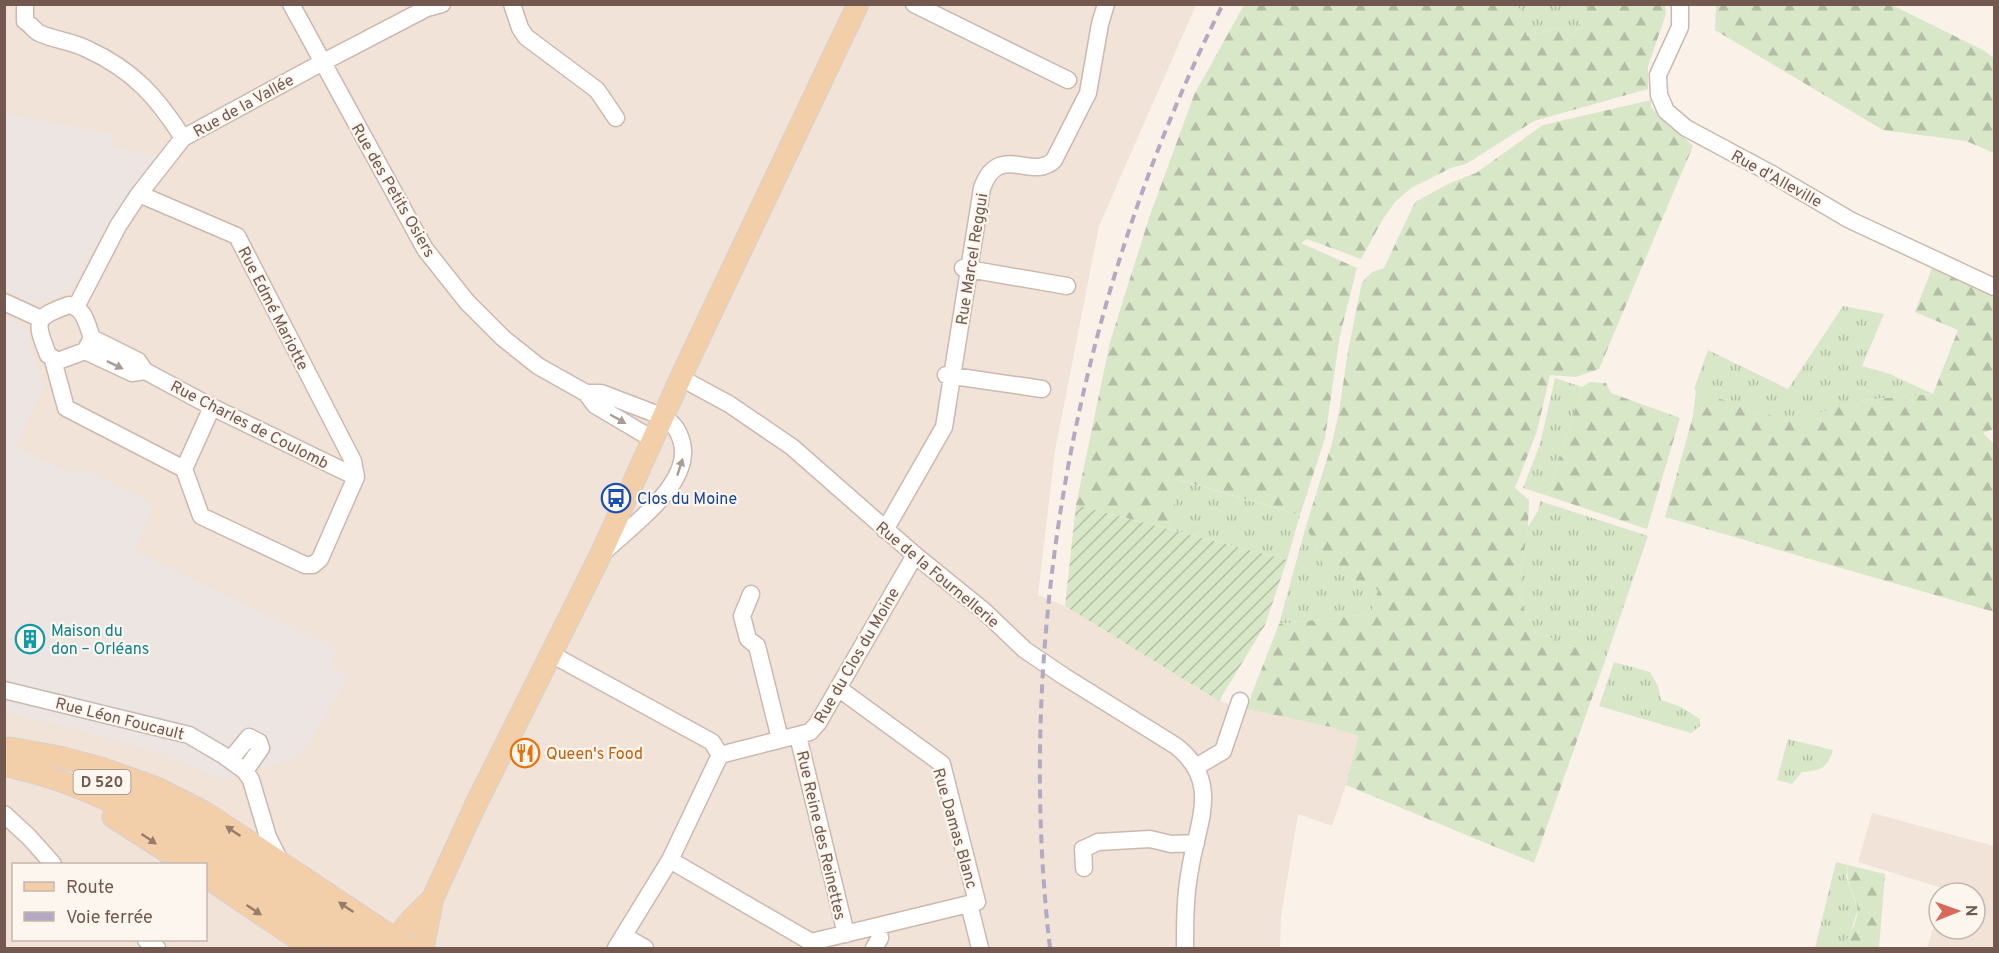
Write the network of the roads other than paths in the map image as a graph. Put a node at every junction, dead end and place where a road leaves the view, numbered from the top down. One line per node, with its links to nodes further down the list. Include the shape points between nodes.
1 (25, 4): 12 (street, via 25,21 38,32 86,48 138,80)
2 (291, 4): 9 (street, Rue des Petits Osiers)
3 (442, 4): 9 (street, Rue de la Vallée)
4 (512, 4): 11 (street, via 526,37 597,90)
5 (858, 4): 23 (main road)
6 (914, 4): 10 (street)
7 (1106, 4): 14 (street, Rue Marcel Reggui, via 1088,93 1054,160 1042,168 1011,164 992,170 982,189)
8 (1680, 4): 16 (street, Rue d'Alleville, via 1680,27 1658,75 1659,95 1666,111 1686,128 1850,220)
9 (321, 63): 12 (street, Rue de la Vallée); 25 (street, Rue des Petits Osiers, via 425,249 445,275 503,338 538,366)
10 (1068, 80)
11 (616, 118)
12 (183, 138): 13 (street, Rue de la Vallée)
13 (139, 194): 18 (street, Rue de la Vallée); 30 (street, Rue Edmé Mariotte, via 237,237 353,461)
14 (966, 268): 15 (street); 22 (street, Rue Marcel Reggui)
15 (1067, 286)
16 (1995, 287)
17 (4, 302): 19 (street)
18 (76, 307): 19 (street, via 62,308); 20 (street, via 82,311)
19 (41, 319): 21 (street, via 40,333)
20 (88, 344): 21 (street, via 62,361); 26 (street, Rue Charles de Coulomb, via 138,361 145,371)
21 (53, 360): 29 (street, via 66,408)
22 (949, 376): 24 (street); 31 (street, Rue Marcel Reggui, via 944,427)
23 (681, 378): 27 (main road); 31 (street, Rue de la Fournellerie, via 729,404 785,442)
24 (1042, 389)
25 (586, 393): 27 (street, Rue des Petits Osiers, via 601,393); 28 (street, Rue des Petits Osiers, one-way to 28, via 595,405)
26 (212, 407): 29 (street); 30 (street, Rue Charles de Coulomb)
27 (664, 417): 28 (main road); 33 (street, one-way to 27, via 660,500 680,471 682,441 673,423)
28 (654, 440): 33 (main road)
29 (184, 469): 30 (street, via 201,516 305,565 320,559)
30 (356, 477)
31 (885, 530): 32 (street, Rue de la Fournellerie)
32 (915, 555): 36 (street, Rue du Clos du Moine); 44 (street, Rue de la Fournellerie, via 1025,650 1176,746)
33 (600, 556): 35 (main road)
34 (751, 594): 40 (street, Rue Reine des Reinettes, via 742,616 748,639 757,646)
35 (551, 654): 41 (street, via 712,742); 55 (main road)
36 (838, 688): 39 (street, Rue du Clos du Moine, via 818,723 810,732); 56 (street, Rue Damas Blanc, via 942,764 977,902)
37 (4, 690): 43 (street, Rue Léon Foucault, via 189,735)
38 (1240, 701): 44 (street, via 1223,751)
39 (798, 736): 40 (street, Rue du Clos du Moine); 58 (street, Rue Reine des Reinettes)
40 (780, 739): 41 (street, Rue du Clos du Moine)
41 (720, 755): 49 (street)
42 (11, 758): 48 (main road, one-way to 48); 51 (main road, one-way to 42, via 206,813 157,788 60,757); 61 (main road, D 520, via 79,771 194,827)
43 (230, 760): 45 (street, Rue Léon Foucault); 45 (street, via 249,737 259,742 261,748)
44 (1196, 767): 47 (street, via 1203,801)
45 (245, 771): 51 (street, via 268,837)
46 (4, 814): 50 (street)
47 (1196, 843): 53 (street, via 1171,844 1150,839 1098,842 1083,849); 68 (street, via 1185,912)
48 (194, 858)
49 (670, 860): 59 (street); 60 (street, Rue Damas Blanc, via 811,942)
50 (52, 863)
51 (282, 864): 61 (main road, one-way to 51)
52 (207, 866): 63 (main road)
53 (1084, 868)
54 (207, 879): 62 (main road, one-way to 62)
55 (433, 898): 61 (main road); 64 (main road)
56 (969, 904): 57 (street, Rue Damas Blanc); 67 (street, Rue Damas Blanc)
57 (878, 926): 58 (street, Rue Damas Blanc); 66 (street, via 880,938)
58 (846, 934): 60 (street, Rue Damas Blanc)
59 (620, 942): 65 (street)
60 (822, 944)
61 (391, 946)
62 (311, 948)
63 (346, 948)
64 (423, 948)
65 (645, 948)
66 (874, 948)
67 (980, 948)
68 (1185, 948)

